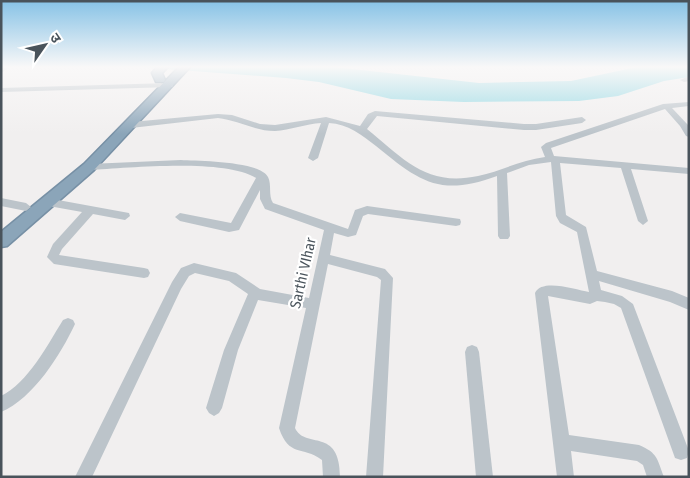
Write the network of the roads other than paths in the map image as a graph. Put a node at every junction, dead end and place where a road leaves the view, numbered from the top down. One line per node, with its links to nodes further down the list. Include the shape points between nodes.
1 (154, 89): 19 (highway, via 124,122)
2 (157, 89): 7 (highway)
3 (689, 104): 4 (street)
4 (666, 106): 9 (street); 11 (street, via 548,145)
5 (326, 120): 7 (street, via 276,128 226,116); 8 (street); 10 (street)
6 (582, 120): 8 (street, via 524,127 375,112)
7 (131, 125): 13 (highway)
8 (362, 130): 14 (street, via 412,172 436,181 463,182)
9 (689, 134)
10 (313, 158)
11 (552, 159): 12 (street); 14 (street, via 528,162); 31 (street, via 562,218 582,230)
12 (625, 166): 15 (street); 23 (street)
13 (89, 167): 16 (street, via 215,164 255,171); 18 (highway)
14 (502, 172): 27 (street)
15 (688, 172)
16 (262, 176): 22 (street, via 235,227); 26 (street, Sarthi VIhar, via 269,206)
17 (1, 202): 19 (street)
18 (47, 202): 20 (street); 28 (highway)
19 (26, 207): 25 (highway)
20 (90, 210): 21 (street); 30 (street, via 57,247 53,254 55,259)
21 (124, 216)
22 (180, 217)
23 (643, 221)
24 (456, 222): 26 (street, via 367,210 360,213 352,232)
25 (1, 227)
26 (330, 228): 29 (street, Sarthi VIhar)
27 (504, 236)
28 (1, 241)
29 (324, 258): 34 (street, Sarthi VIhar); 44 (street, via 381,273 387,278)
30 (144, 273)
31 (592, 274): 33 (street); 35 (street)
32 (255, 292): 34 (street); 39 (street); 42 (street, via 223,274 194,268 185,272)
33 (596, 295): 40 (street, via 590,298 546,290 541,293); 41 (street, via 617,299 628,308)
34 (313, 304): 43 (street, Sarthi VIhar, via 288,433 295,442 327,452 332,461)
35 (689, 304)
36 (68, 324): 38 (street, via 24,390)
37 (472, 352): 45 (street)
38 (1, 404)
39 (214, 408)
40 (562, 442): 46 (street); 47 (street, via 640,453 649,459)
41 (681, 452)
42 (83, 477)
43 (331, 477)
44 (374, 477)
45 (485, 477)
46 (566, 477)
47 (656, 477)

